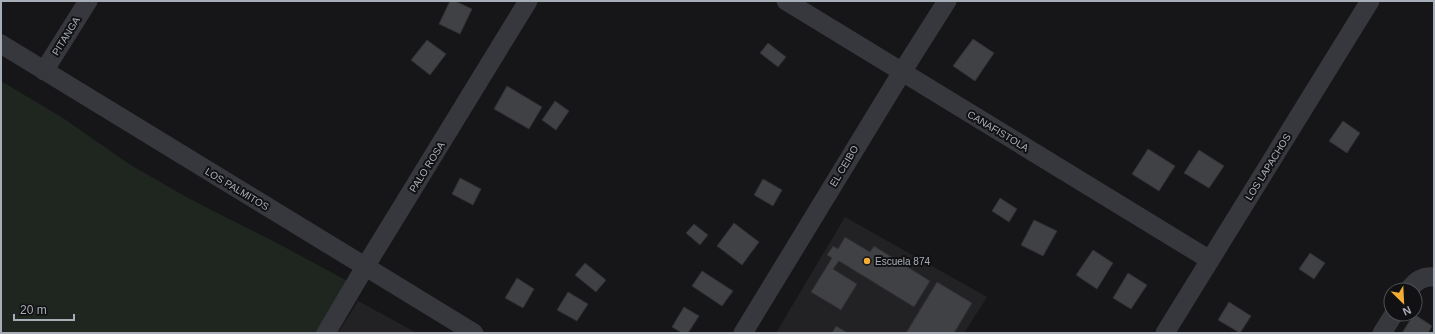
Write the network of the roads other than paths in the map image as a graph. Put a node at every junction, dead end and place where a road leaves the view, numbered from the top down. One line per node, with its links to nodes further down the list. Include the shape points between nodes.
1 (88, 1): 7 (street, PITANGA)
2 (528, 1): 10 (street, PALO ROSA)
3 (786, 1): 8 (street, CANAFISTOLA)
4 (947, 1): 8 (street, EL CEIBO)
5 (1370, 1): 9 (street, LOS LAPACHOS)
6 (1, 44): 7 (street, LOS PALMITOS)
7 (44, 71): 10 (street, LOS PALMITOS)
8 (902, 72): 9 (street, CANAFISTOLA); 16 (street, EL CEIBO)
9 (1210, 260): 17 (street, LOS LAPACHOS)
10 (365, 267): 14 (street, PALO ROSA); 15 (street, LOS PALMITOS)
11 (1434, 278): 12 (street, via 1425,276)
12 (1416, 282)
13 (1389, 322): 18 (street)
14 (326, 333)
15 (474, 333)
16 (743, 333)
17 (1165, 333)
18 (1382, 333)

